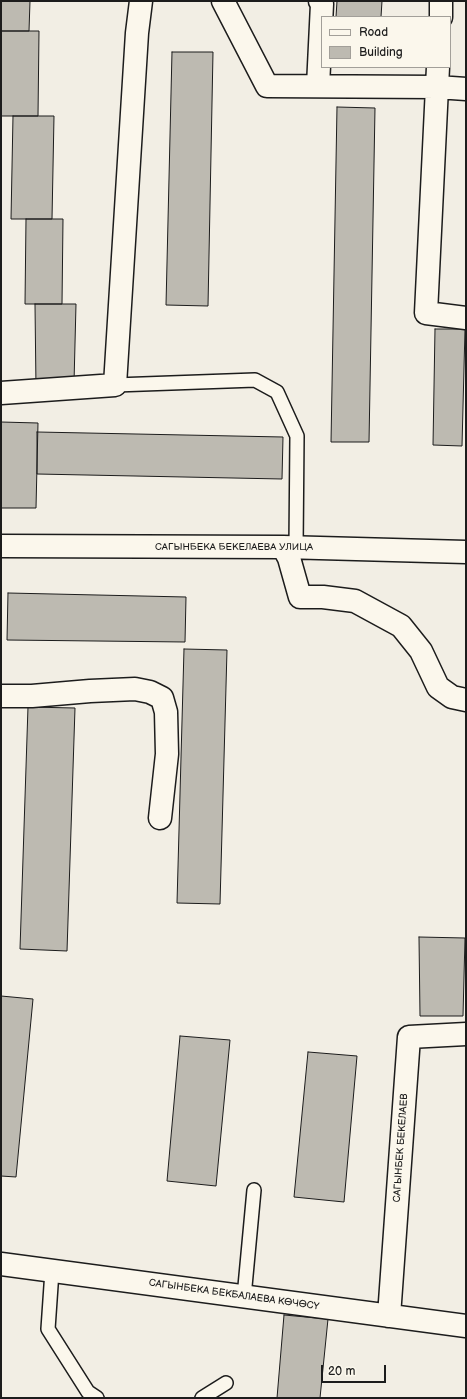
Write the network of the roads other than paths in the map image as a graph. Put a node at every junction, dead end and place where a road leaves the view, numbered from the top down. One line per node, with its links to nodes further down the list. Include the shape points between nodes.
1 (141, 1): 12 (street)
2 (223, 1): 9 (street, via 267,86)
3 (320, 1): 5 (street)
4 (441, 1): 6 (street)
5 (321, 16)
6 (441, 16)
7 (321, 24): 9 (street)
8 (438, 77): 9 (street); 10 (street); 11 (street, via 426,313)
9 (318, 86)
10 (466, 89)
11 (466, 318)
12 (115, 385): 13 (street); 15 (lane, via 255,380 277,392 297,436)
13 (1, 393)
14 (1, 546): 15 (street, САГЫНБЕКА БЕКЕЛАЕВА УЛИЦА)
15 (290, 547): 16 (street, САГЫНБЕКА БЕКЕЛАЕВА УЛИЦА); 18 (street, via 290,558 300,597 355,601 401,626 420,651 438,687 452,697)
16 (466, 552)
17 (1, 696): 19 (street, via 135,689 162,698 166,712 167,754)
18 (466, 700)
19 (160, 818)
20 (466, 1034): 25 (street, САГЫНБЕК БЕКЕЛАЕВ, via 409,1037)
21 (254, 1190): 24 (lane)
22 (1, 1264): 23 (street, САГЫНБЕКА БЕКБАЛАЕВА КӨЧӨСҮ)
23 (52, 1271): 24 (street, САГЫНБЕКА БЕКБАЛАЕВА КӨЧӨСҮ); 28 (lane, via 48,1329 88,1392)
24 (244, 1297): 25 (street, САГЫНБЕКА БЕКБАЛАЕВА КӨЧӨСҮ)
25 (389, 1316): 26 (street, САГЫНБЕКА БЕКБАЛАЕВА КӨЧӨСҮ)
26 (466, 1326)
27 (226, 1383): 29 (lane)
28 (97, 1398)
29 (202, 1398)

